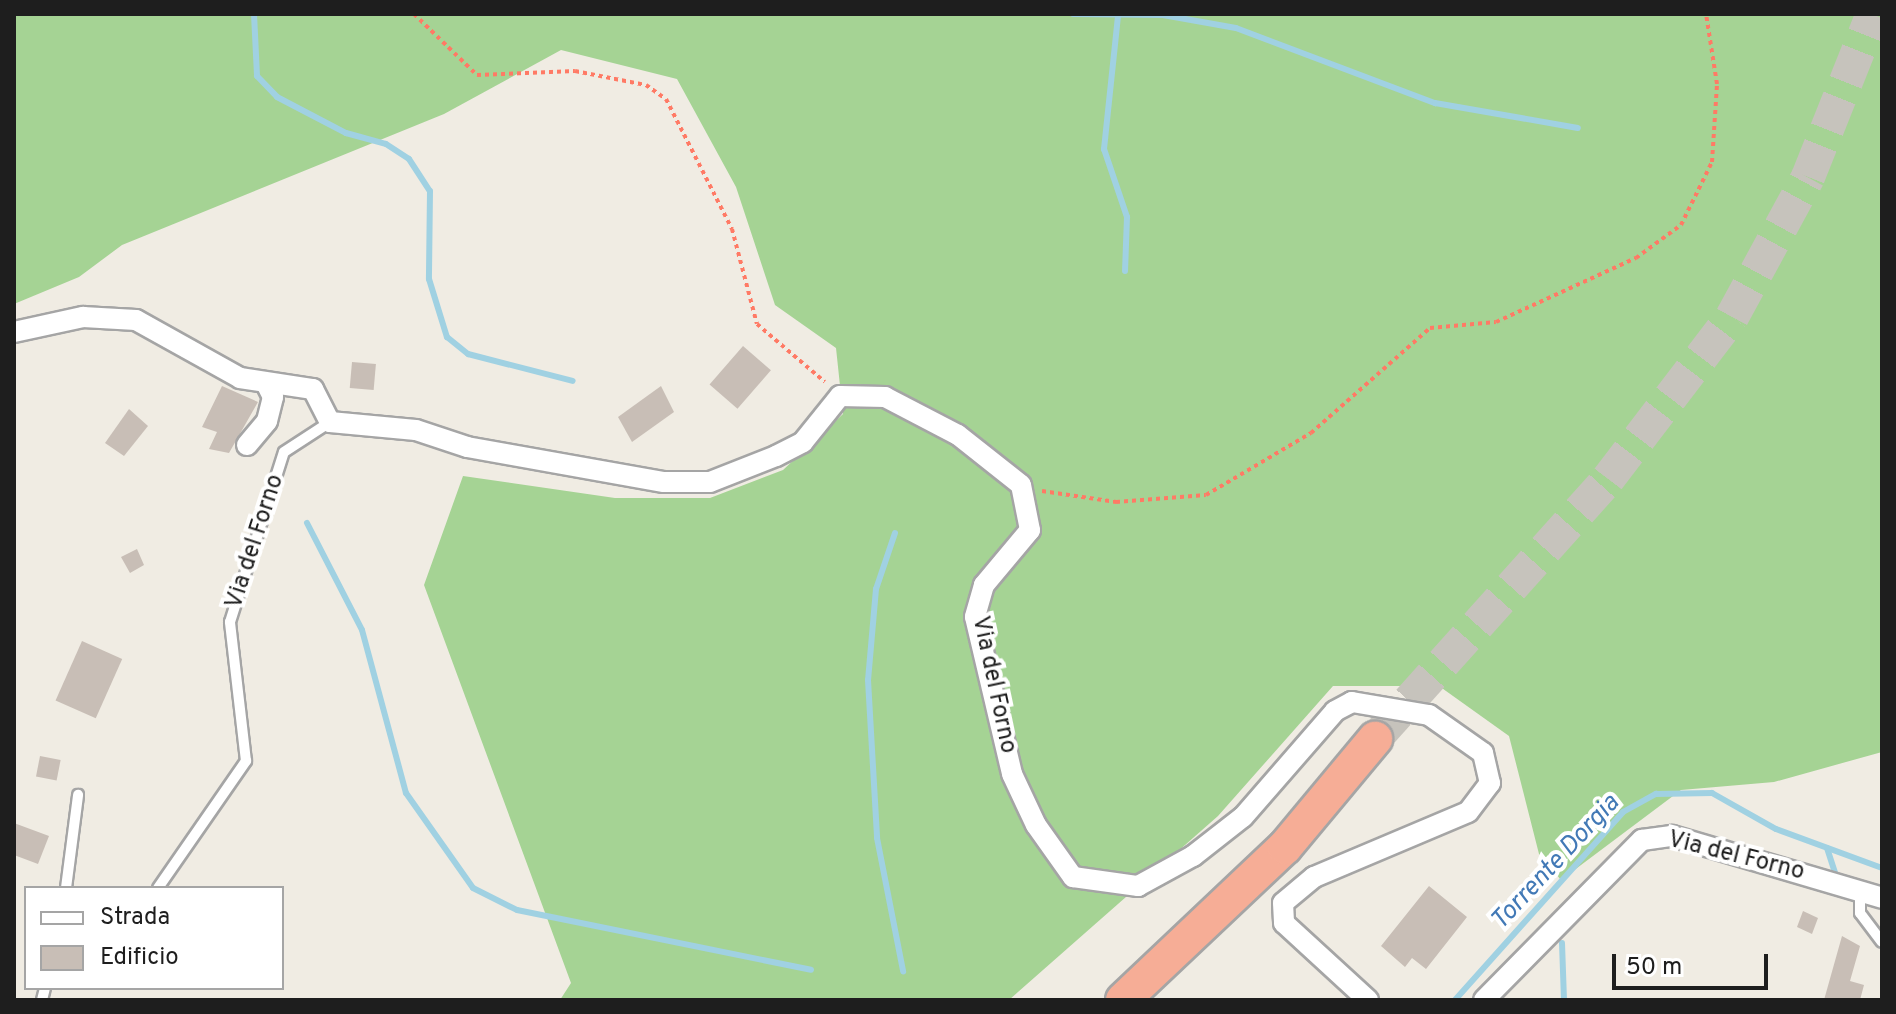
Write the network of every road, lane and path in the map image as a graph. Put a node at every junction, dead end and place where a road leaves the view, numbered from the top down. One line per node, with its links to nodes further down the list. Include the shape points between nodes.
1 (414, 14): 5 (path, via 477,75 575,71 646,85 666,99 732,229 757,324)
2 (1706, 14): 8 (path, via 1717,84 1712,162 1681,225 1636,258 1496,322 1430,328 1311,433 1206,495 1076,501)
3 (14, 332): 4 (street, via 53,320 114,315 163,330 240,378)
4 (267, 385): 6 (street, via 313,389); 7 (street, via 273,397 267,421)
5 (840, 396): 6 (street, via 803,442 710,482 664,482 467,447 416,430); 8 (street, via 885,397 958,435)
6 (330, 422): 12 (lane, Via del Forno, via 284,452 230,622 246,761)
7 (247, 445)
8 (1021, 485): 17 (street, Via del Forno, via 1030,530 984,585 975,617 1012,774 1036,825 1073,877 1138,886 1193,856 1243,817 1335,711 1352,702 1429,715 1483,753 1490,783 1468,812 1314,877 1283,903 1284,923)
9 (1375, 739): 16 (highway, via 1285,847)
10 (78, 795): 11 (lane)
11 (66, 886)
12 (159, 886)
13 (1860, 895): 14 (street, Via del Forno); 15 (lane, via 1860,913); 18 (street, Via del Forno, via 1672,836 1642,840)
14 (1882, 898)
15 (1882, 942)
16 (1123, 1000)
17 (1368, 1000)
18 (1484, 1000)

